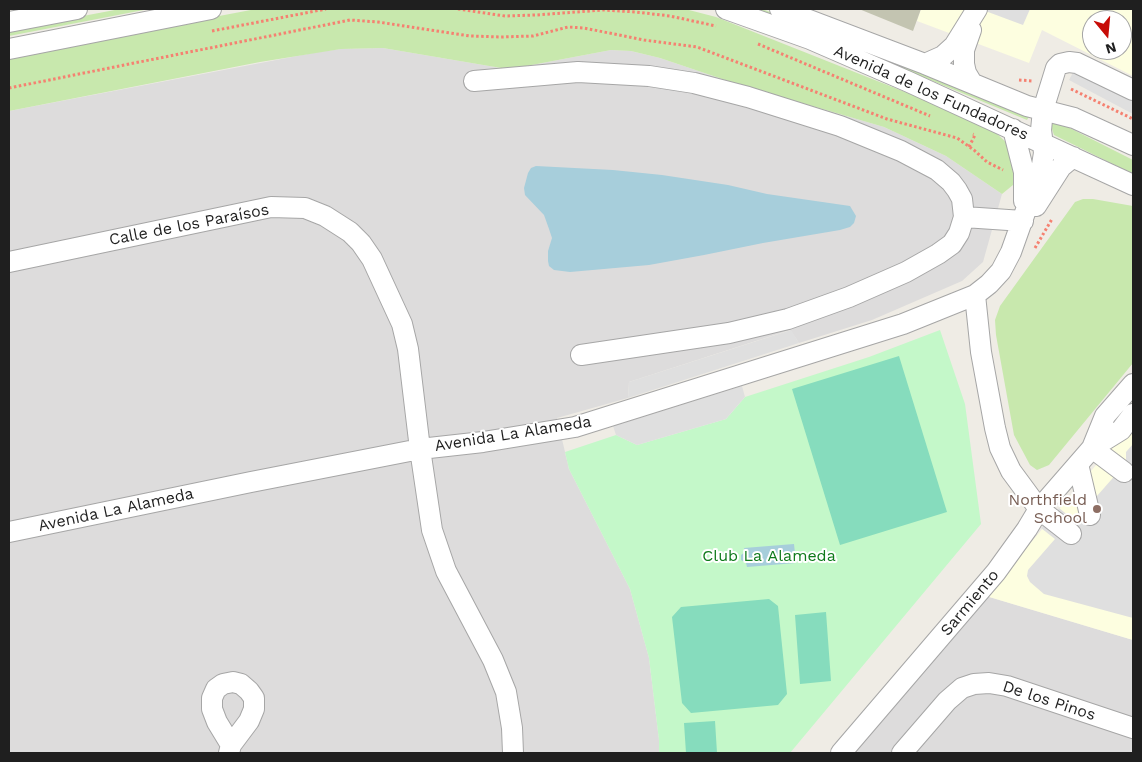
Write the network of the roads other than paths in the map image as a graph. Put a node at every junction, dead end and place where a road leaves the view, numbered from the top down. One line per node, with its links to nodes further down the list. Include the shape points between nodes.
1 (77, 9): 6 (street)
2 (211, 9): 7 (street)
3 (780, 9): 8 (street, Avenida de los Fundadores)
4 (977, 9): 8 (street, via 954,46 943,56); 10 (street, via 964,50 966,73)
5 (721, 18): 13 (street, Avenida de los Fundadores, via 810,39)
6 (9, 22)
7 (9, 49)
8 (925, 64): 10 (street, Avenida de los Fundadores)
9 (474, 81): 18 (street, via 578,72 649,76 748,97 840,126 937,170 957,190 962,199)
10 (972, 83): 12 (street, Avenida de los Fundadores)
11 (1133, 90): 12 (street, Avenida La Alameda, via 1077,63 1064,62 1056,68)
12 (1043, 110): 14 (street, Avenida La Alameda); 15 (street, Avenida de los Fundadores, via 1074,118)
13 (1013, 129): 14 (street, Avenida de los Fundadores); 19 (street, Avenida La Alameda, via 1024,172)
14 (1043, 143): 16 (street, Avenida de los Fundadores); 19 (street, Avenida La Alameda, via 1043,158)
15 (1133, 145)
16 (1073, 156): 17 (street, Avenida de los Fundadores); 19 (street, Avenida La Alameda, via 1061,167)
17 (1133, 185)
18 (964, 217): 19 (street); 22 (street, via 952,244 938,254 849,297 788,319 729,333)
19 (1023, 221): 21 (street, Avenida La Alameda, via 1001,271)
20 (9, 262): 26 (street, Calle de los Paraísos, via 271,207 305,208 325,216 361,243 372,259 402,324 408,348)
21 (976, 295): 26 (street, Avenida La Alameda, via 903,324 575,427); 29 (street, via 981,352 994,428 1011,471)
22 (581, 355)
23 (1133, 384): 25 (street, Sarmiento, via 1105,416)
24 (1133, 414): 25 (street, Sarmiento, via 1121,430)
25 (1092, 448): 27 (street, Sarmiento); 28 (street)
26 (420, 449): 31 (street, Avenida La Alameda); 34 (street, Calle de los Paraísos, via 438,551 506,692)
27 (1078, 464): 29 (street, Sarmiento); 30 (street)
28 (1124, 472)
29 (1039, 509): 32 (street); 35 (street, Sarmiento, via 996,572)
30 (1090, 515)
31 (9, 532)
32 (1071, 534)
33 (1133, 728): 36 (street, De los Pinos, via 1007,686 974,684 962,688 947,701)
34 (513, 753)
35 (841, 753)
36 (902, 753)

